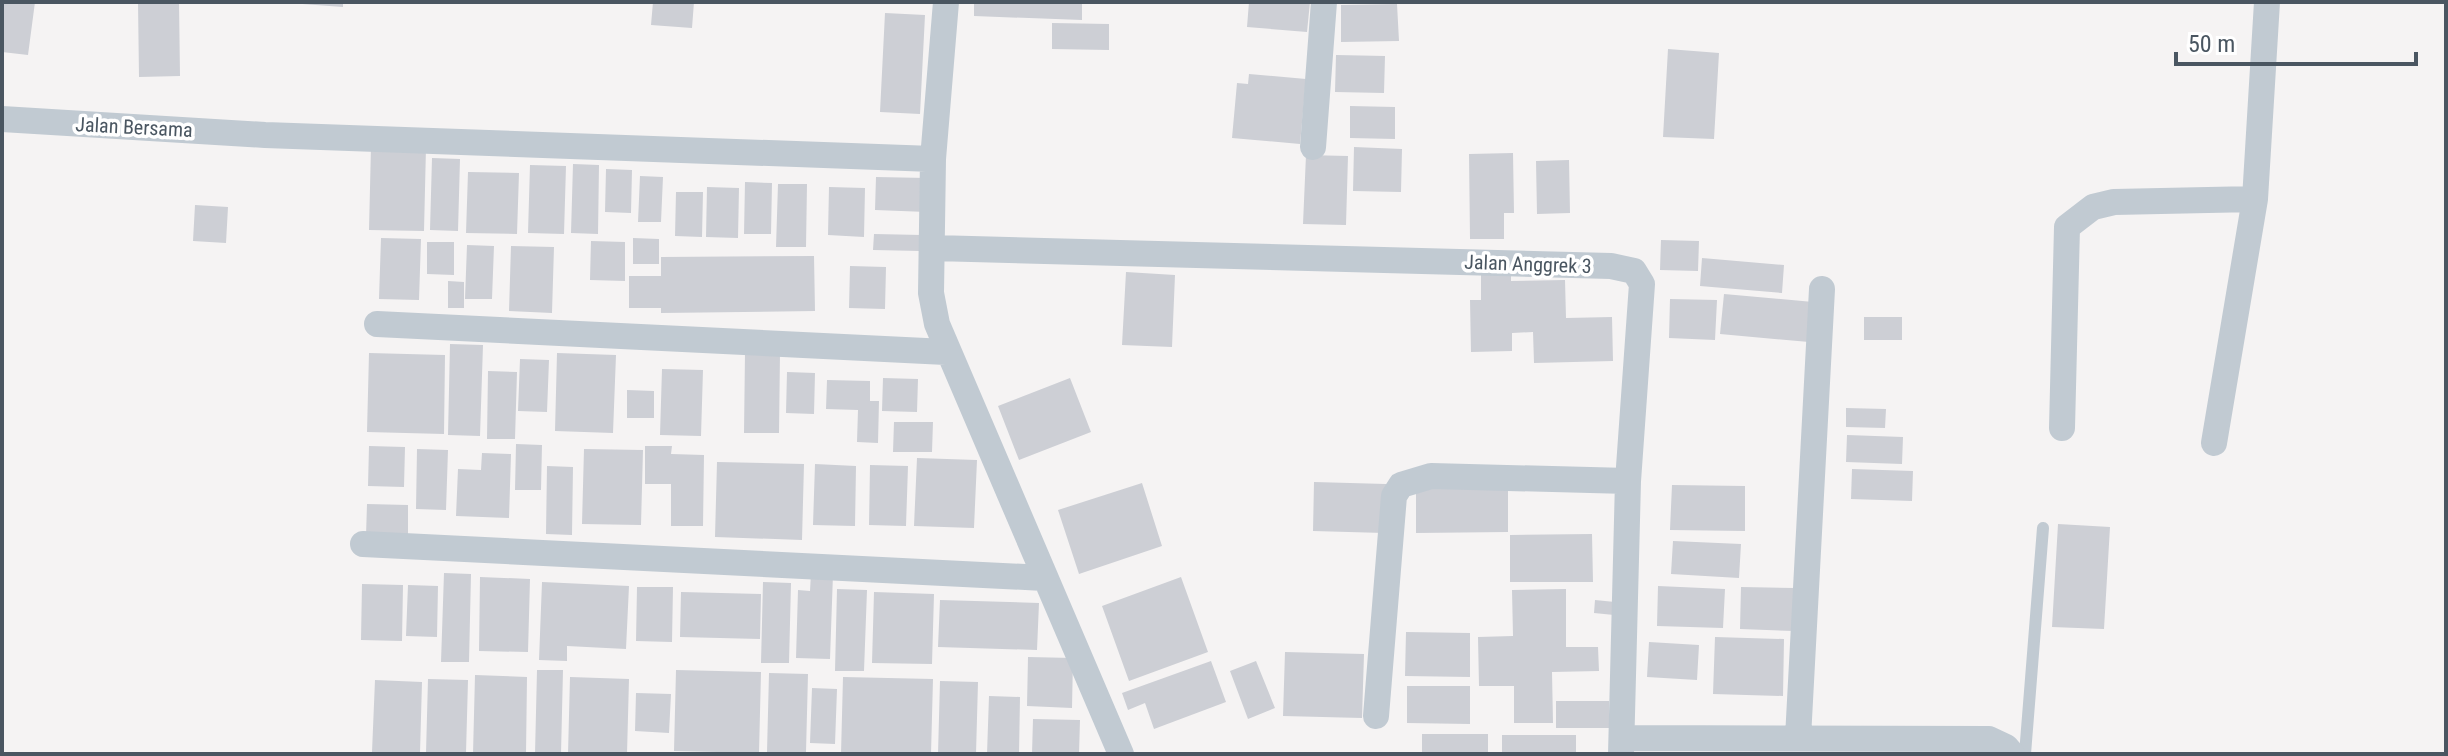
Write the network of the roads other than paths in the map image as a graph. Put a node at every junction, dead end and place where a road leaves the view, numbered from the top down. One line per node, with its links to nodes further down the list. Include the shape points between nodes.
1 (946, 2): 6 (street)
2 (1324, 2): 5 (street)
3 (2267, 2): 7 (street)
4 (2, 119): 6 (street, Jalan Bersama, via 265,135)
5 (1313, 147)
6 (933, 159): 8 (street)
7 (2255, 199): 12 (street, via 2114,202 2093,207 2067,227); 13 (street)
8 (934, 248): 11 (street, via 931,293); 14 (street, Jalan Anggrek 3, via 1623,267 1642,284)
9 (1822, 289): 19 (street)
10 (377, 324): 11 (street)
11 (946, 352): 17 (street)
12 (2062, 428)
13 (2214, 443)
14 (1628, 481): 18 (street, via 1431,476 1401,485 1394,496); 20 (street, Jalan Anggrek 3)
15 (2043, 528): 23 (lane)
16 (363, 544): 17 (street)
17 (1044, 578): 21 (street)
18 (1376, 716)
19 (1798, 738): 20 (street); 22 (street, via 1989,739)
20 (1621, 746)
21 (1121, 754)
22 (2012, 754)
23 (2025, 754)

